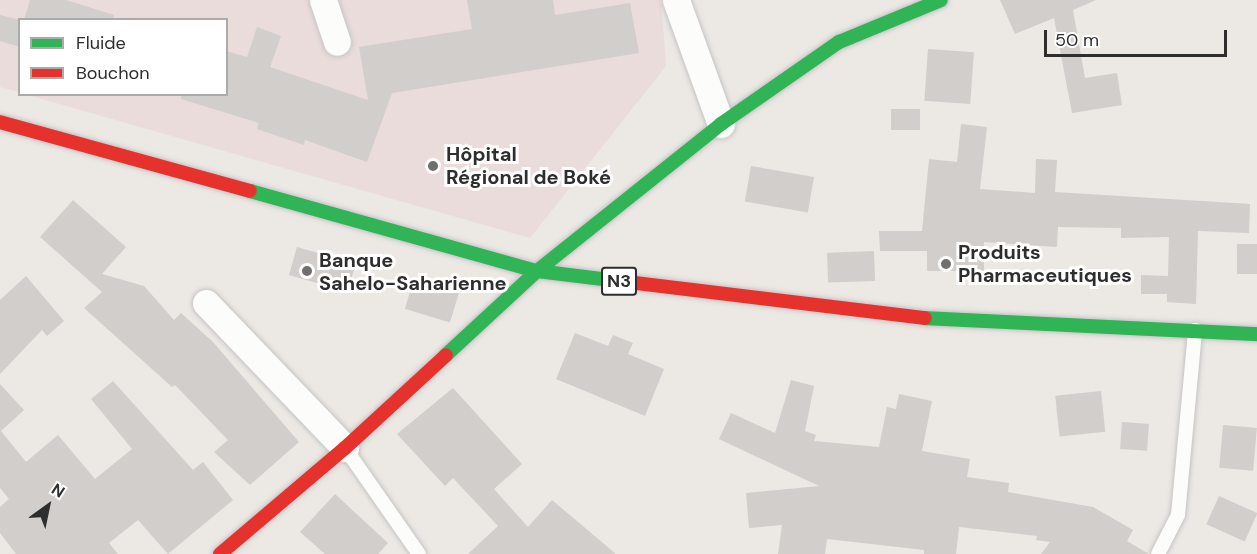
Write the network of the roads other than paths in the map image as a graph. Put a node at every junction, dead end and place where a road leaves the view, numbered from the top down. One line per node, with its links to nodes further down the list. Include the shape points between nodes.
1 (323, 0): 4 (street)
2 (676, 0): 6 (street)
3 (941, 0): 6 (main road, via 838,42)
4 (337, 42)
5 (0, 122): 7 (main road, N3)
6 (721, 124): 7 (main road)
7 (537, 271): 9 (main road, N3, via 915,317); 11 (main road)
8 (206, 303): 11 (street)
9 (1195, 330): 10 (main road, N3); 14 (lane, via 1178,515)
10 (1257, 334)
11 (345, 448): 12 (main road); 13 (lane)
12 (220, 554)
13 (419, 554)
14 (1158, 554)

